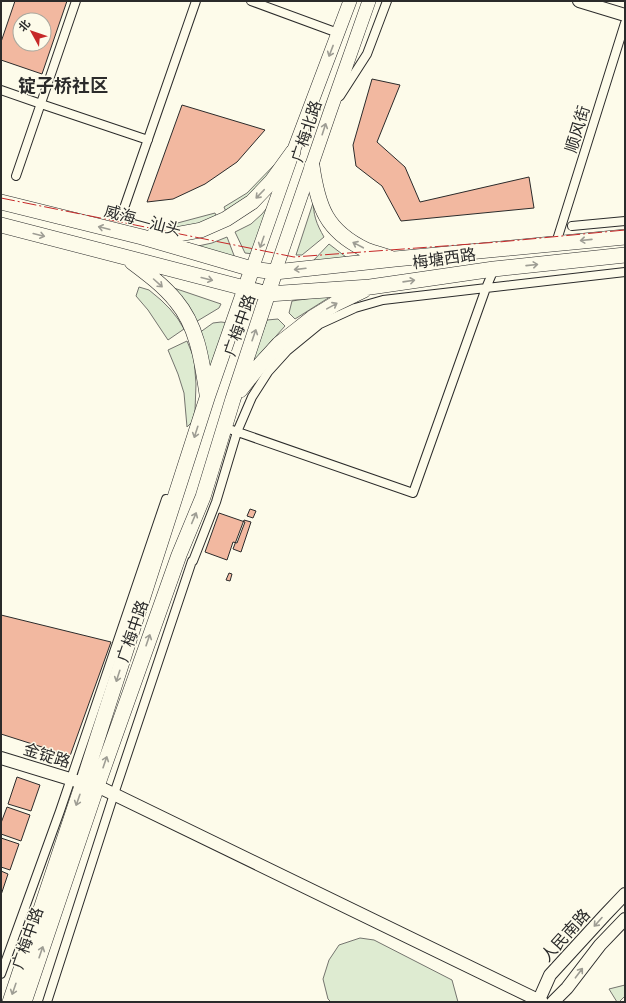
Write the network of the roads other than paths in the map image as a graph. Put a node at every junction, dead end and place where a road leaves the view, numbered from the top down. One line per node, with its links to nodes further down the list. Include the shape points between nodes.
1 (76, 1): 12 (street)
2 (196, 1): 14 (street)
3 (251, 1): 10 (street)
4 (350, 1): 10 (main road, 广梅北路)
5 (369, 1): 13 (main road, 广梅北路)
6 (387, 1): 13 (street, via 367,54)
7 (579, 1): 8 (street)
8 (625, 15)
9 (625, 23): 25 (street, 顺风街)
10 (338, 33): 15 (main road, 广梅北路, one-way to 15)
11 (1, 90): 12 (street)
12 (41, 104): 14 (street); 17 (street)
13 (330, 112): 16 (main road, 广梅北路, one-way to 13)
14 (148, 140): 19 (street)
15 (293, 152): 24 (highway, one-way to 24, via 272,181 252,202 226,219 201,230); 29 (main road, 广梅北路, one-way to 29)
16 (312, 166): 28 (highway, one-way to 16, via 354,243 332,226 319,200); 31 (main road, 广梅北路)
17 (16, 176)
18 (1, 202): 24 (highway, 威海—汕头, one-way to 18)
19 (123, 210)
20 (625, 221): 22 (street)
21 (1, 225): 27 (highway, one-way to 27)
22 (572, 226)
23 (625, 236): 25 (highway, 梅塘西路, one-way to 25)
24 (142, 237): 29 (highway, 威海—汕头)
25 (556, 243): 28 (highway, 梅塘西路)
26 (625, 255): 30 (highway, 梅塘西路, one-way to 26)
27 (128, 259): 34 (highway, one-way to 34); 39 (highway, one-way to 39, via 177,301 190,322 197,342)
28 (395, 259): 31 (highway, 梅塘西路, one-way to 31)
29 (252, 269): 31 (highway, 威海—汕头); 34 (highway, 广梅中路)
30 (494, 269): 33 (highway, 梅塘西路, one-way to 30); 35 (street)
31 (275, 272): 36 (highway, 广梅中路)
32 (625, 272): 35 (street)
33 (370, 287): 36 (highway, 梅塘西路); 40 (highway, one-way to 33, via 279,344 312,318)
34 (246, 288): 36 (highway); 37 (highway, 广梅中路)
35 (486, 288): 41 (street, via 384,300 355,308 320,324 287,351 268,372); 41 (street, via 413,493)
36 (268, 294): 38 (highway, 广梅中路, one-way to 36)
37 (223, 353): 38 (highway); 39 (highway, 广梅中路)
38 (245, 362): 40 (highway, 广梅中路)
39 (208, 395): 43 (highway, 广梅中路, one-way to 43)
40 (233, 399): 41 (highway, 广梅中路)
41 (230, 429): 43 (highway, 广梅中路, one-way to 41); 44 (street, via 216,502 192,560)
42 (1, 758): 43 (street, 金锭路)
43 (86, 785): 44 (street, 金锭路); 47 (street); 48 (highway, 广梅中路, one-way to 48); 49 (highway, 广梅中路, one-way to 43)
44 (113, 798): 50 (street); 51 (street); 52 (street)
45 (625, 894): 52 (street, 人民南路, one-way to 52, via 550,975)
46 (625, 919): 53 (street, 人民南路, one-way to 46, via 567,988 600,945)
47 (1, 974)
48 (10, 1002)
49 (24, 1002)
50 (47, 1002)
51 (524, 1002)
52 (539, 1002)
53 (552, 1002)

